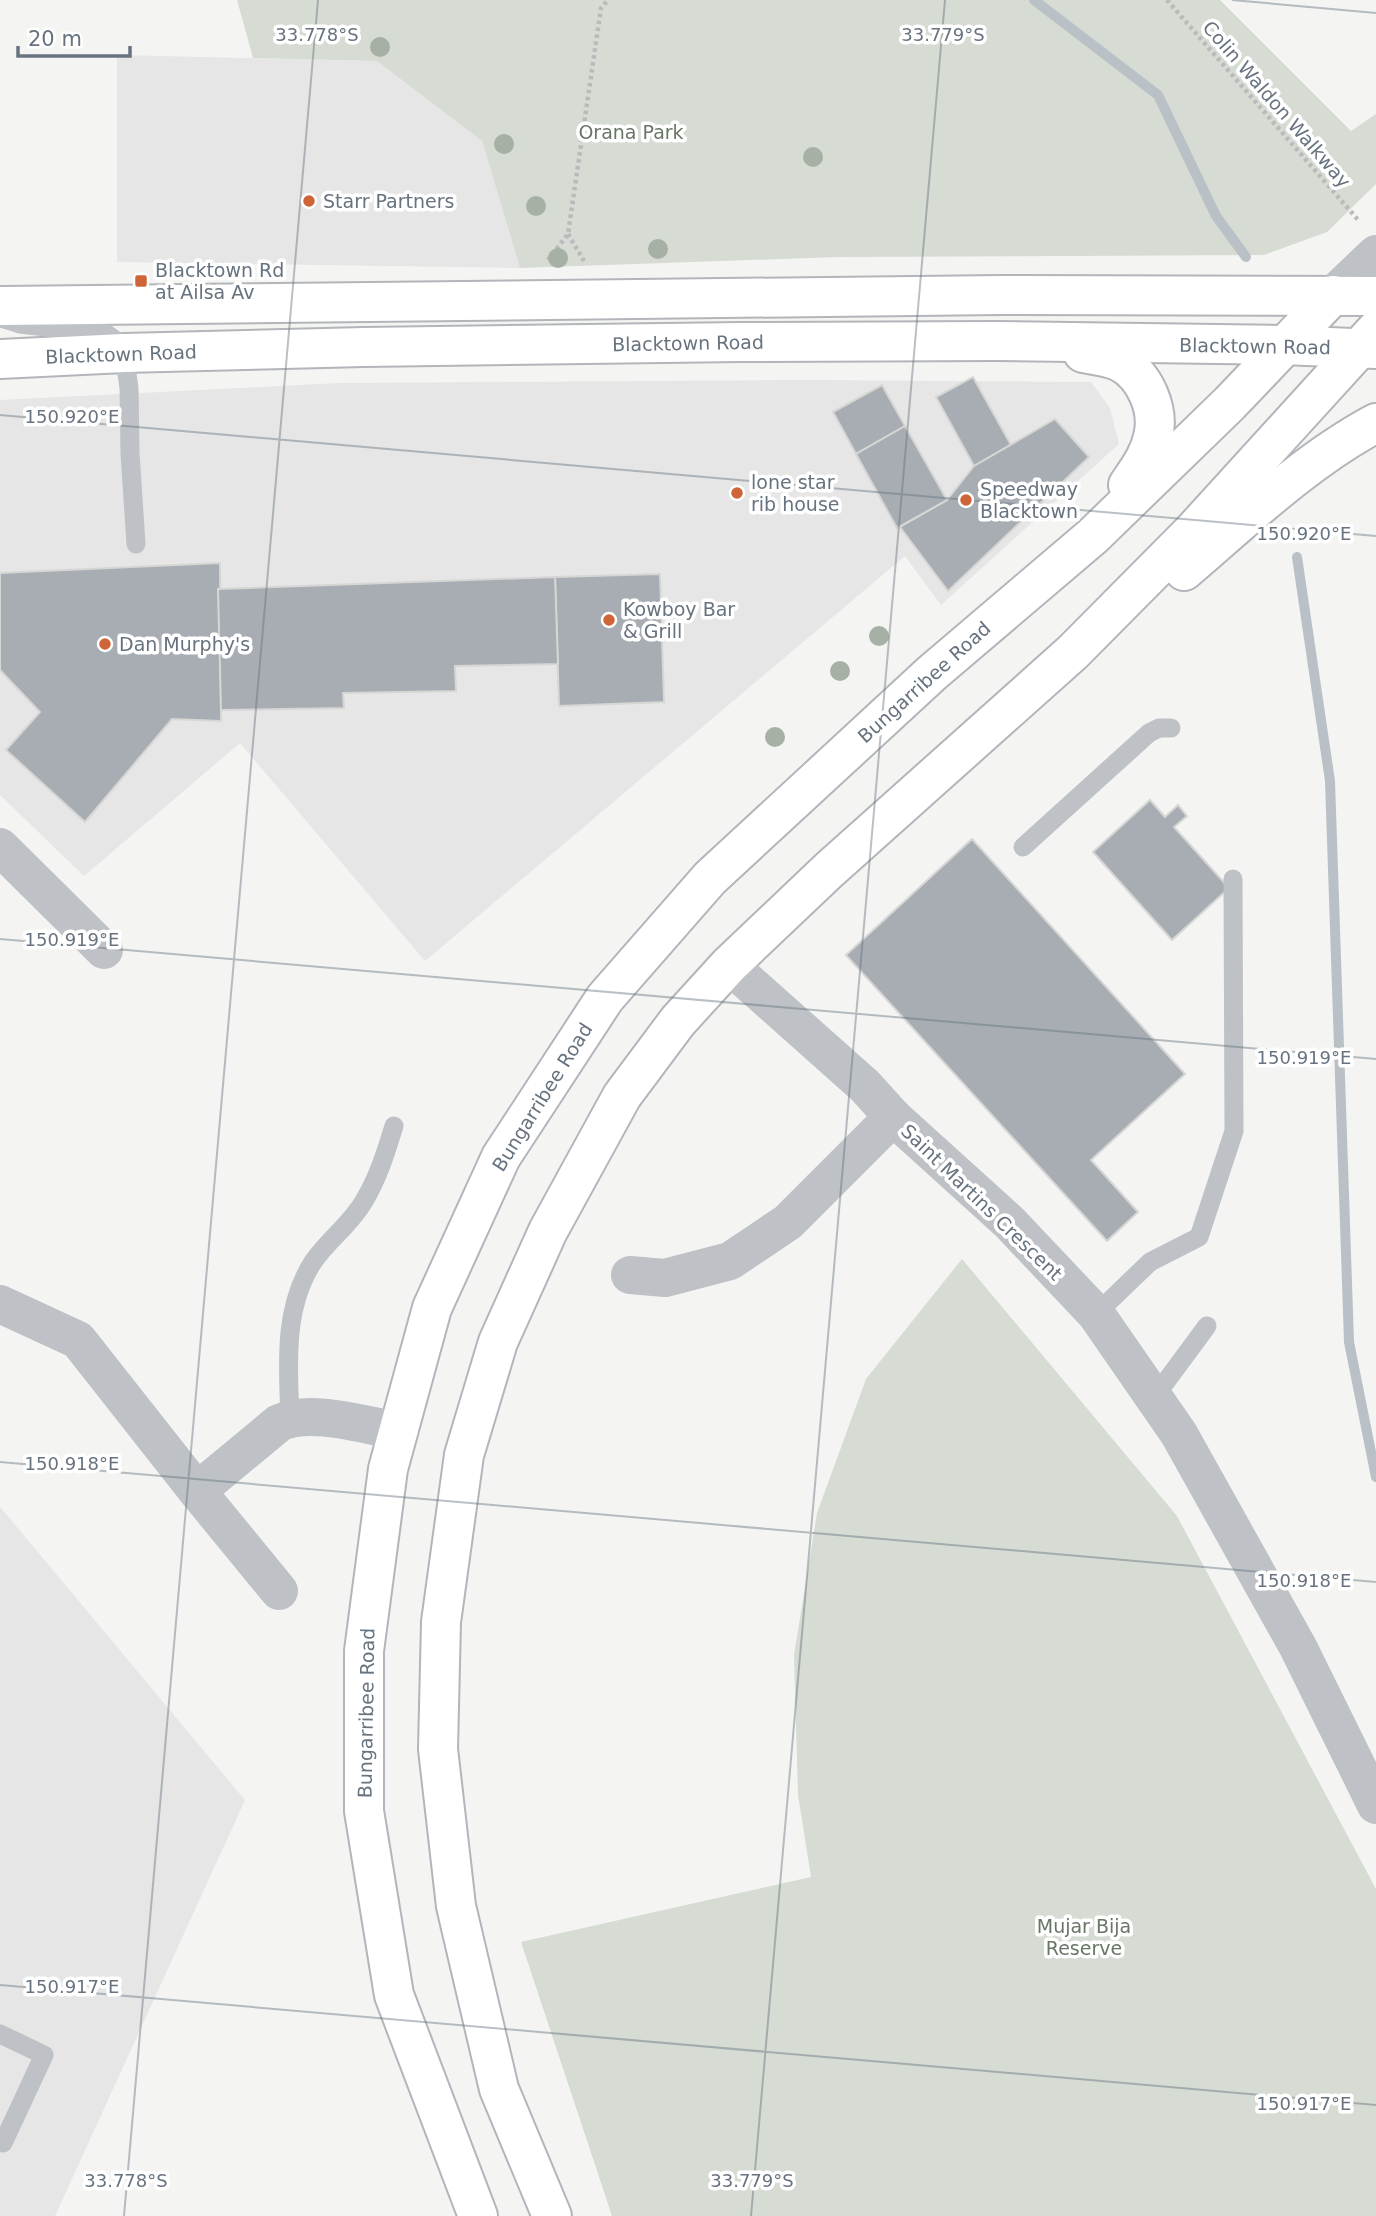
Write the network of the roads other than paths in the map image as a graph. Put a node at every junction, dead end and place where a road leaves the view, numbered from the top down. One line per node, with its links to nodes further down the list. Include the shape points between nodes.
1 (1363, 242): 2 (street)
2 (1332, 295): 3 (main road); 4 (main road); 8 (main road, Bungarribee Road)
3 (1376, 296)
4 (0, 306)
5 (0, 312): 9 (lane, via 4,319 20,324 107,334)
6 (996, 341): 8 (main road, Blacktown Road); 9 (main road, Blacktown Road); 12 (main road, via 1057,346 1119,362 1139,376 1147,390 1154,435 1144,462)
7 (1370, 343): 8 (main road, Blacktown Road); 14 (main road)
8 (1284, 345): 12 (main road, Bungarribee Road)
9 (124, 353): 10 (main road, Blacktown Road); 13 (lane)
10 (0, 359)
11 (1376, 423): 14 (main road, via 1289,481 1156,594)
12 (1093, 536): 29 (main road, Bungarribee Road, via 932,673 710,878 605,998 502,1157 432,1308)
13 (136, 544)
14 (1073, 652): 20 (main road)
15 (1171, 728): 17 (lane, via 1149,733)
16 (0, 847): 19 (street)
17 (1023, 847)
18 (1233, 878): 25 (lane, via 1234,1131 1199,1237 1150,1262)
19 (104, 950)
20 (729, 965): 21 (street, Saint Martins Crescent, via 866,1086); 36 (main road, via 678,1021 622,1096 548,1231 498,1342 464,1455 440,1634 438,1749 454,1893 499,2089)
21 (893, 1117): 23 (street, via 788,1222 730,1261 664,1278); 25 (street, Saint Martins Crescent, via 1010,1223)
22 (394, 1126): 28 (lane, via 364,1201 312,1263 299,1292 288,1355)
23 (630, 1275)
24 (0, 1304): 30 (street, via 78,1340)
25 (1096, 1314): 27 (street, Saint Martins Crescent)
26 (1207, 1326): 27 (lane)
27 (1153, 1399): 32 (street, Saint Martins Crescent, via 1179,1434 1298,1647)
28 (290, 1418): 29 (street); 30 (street)
29 (399, 1431): 35 (main road, Bungarribee Road, via 388,1469 364,1651 364,1811 394,1996)
30 (197, 1491): 31 (street)
31 (279, 1591)
32 (1376, 1805)
33 (0, 2034): 34 (lane, via 44,2055)
34 (0, 2142)
35 (478, 2216)
36 (552, 2216)

